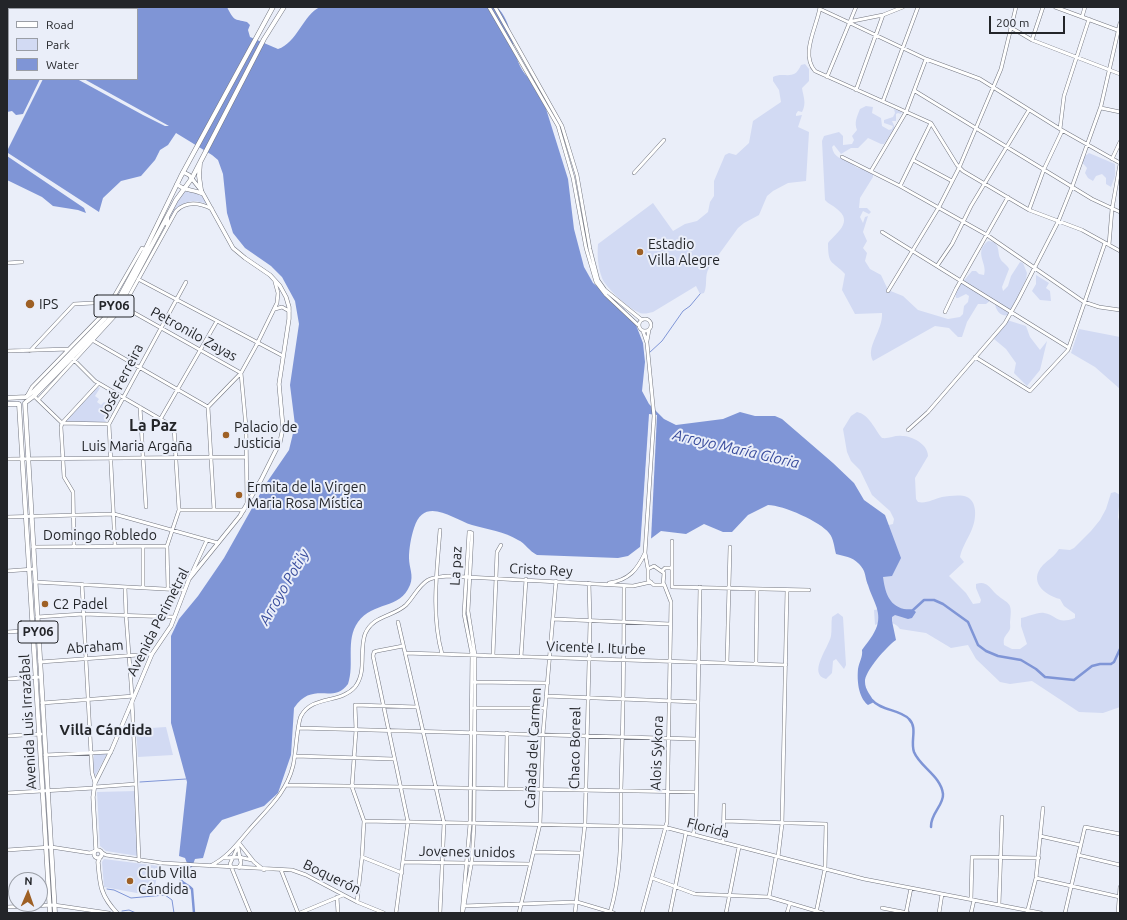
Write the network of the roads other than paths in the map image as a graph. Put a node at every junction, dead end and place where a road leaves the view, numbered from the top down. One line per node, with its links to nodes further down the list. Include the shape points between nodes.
1 (273, 7): 51 (highway, PY06)
2 (284, 7): 44 (highway, PY06, via 264,39)
3 (490, 7): 96 (street, via 558,126 574,178 586,248 596,282)
4 (494, 7): 94 (street, via 562,126 577,175 598,280 605,290)
5 (856, 7): 16 (street)
6 (903, 7): 13 (street)
7 (918, 7): 22 (street)
8 (1016, 7): 18 (street)
9 (1043, 7): 21 (street)
10 (1055, 7): 14 (street)
11 (1085, 7): 14 (street)
12 (820, 8): 16 (street); 27 (street, via 809,60 815,71)
13 (883, 15): 16 (street); 20 (street)
14 (1082, 17): 15 (street)
15 (1089, 19): 19 (street); 23 (street)
16 (848, 22): 20 (street); 27 (street)
17 (1120, 23): 19 (street)
18 (1010, 27): 21 (street); 28 (street, via 1001,69)
19 (1119, 30): 25 (street)
20 (876, 36): 22 (street); 29 (street)
21 (1032, 40): 23 (street)
22 (902, 48): 24 (street); 31 (street)
23 (1076, 57): 25 (street); 38 (street, via 1064,96)
24 (926, 59): 28 (street); 30 (street)
25 (1108, 70): 26 (street); 32 (street)
26 (1120, 74)
27 (827, 77): 29 (street)
28 (993, 86): 33 (street); 37 (street)
29 (856, 90): 31 (street)
30 (915, 91): 34 (street); 37 (street)
31 (883, 102): 34 (street)
32 (1101, 108): 35 (street); 41 (street)
33 (1029, 110): 38 (street); 42 (street)
34 (906, 112): 36 (street); 50 (street)
35 (1120, 112)
36 (931, 123): 46 (street); 48 (street)
37 (976, 128): 42 (street); 48 (street)
38 (1061, 130): 41 (street); 49 (street)
39 (664, 140): 52 (street)
40 (1120, 142): 45 (street)
41 (1087, 145): 45 (street); 58 (street)
42 (1007, 147): 49 (street); 56 (street)
43 (842, 157): 50 (street)
44 (201, 158): 53 (highway, PY06); 60 (highway, via 199,176)
45 (1112, 159): 47 (street)
46 (913, 160): 54 (street); 57 (street)
47 (1120, 164): 63 (street)
48 (959, 168): 54 (street); 56 (street)
49 (1044, 169): 58 (street); 65 (street)
50 (871, 171): 57 (street)
51 (183, 172): 53 (main road, Avenida Perimetral); 55 (highway, PY06)
52 (634, 173)
53 (192, 178): 59 (highway, PY06); 60 (main road, Avenida Perimetral)
54 (952, 182): 62 (street)
55 (177, 184): 59 (main road); 88 (highway, PY06)
56 (984, 184): 61 (street); 68 (street)
57 (900, 186): 62 (street)
58 (1072, 187): 63 (street); 69 (street)
59 (184, 189): 60 (main road); 67 (highway, PY06)
60 (202, 192): 64 (main road, Avenida Perimetral)
61 (1008, 197): 65 (street); 72 (street)
62 (939, 207): 68 (street); 75 (street)
63 (1112, 209): 66 (street); 74 (street)
64 (212, 210): 70 (street, via 200,204 187,204 176,211); 82 (main road, Avenida Perimetral, via 233,248)
65 (1029, 210): 69 (street)
66 (1120, 212)
67 (167, 216): 70 (highway); 81 (highway, PY06)
68 (963, 221): 72 (street); 79 (street)
69 (1058, 222): 73 (street, via 1082,230); 80 (street)
70 (168, 224): 81 (street)
71 (882, 232): 75 (street)
72 (987, 235): 80 (street); 83 (street)
73 (1105, 243): 74 (street); 87 (street)
74 (1109, 245): 76 (street)
75 (912, 251): 79 (street); 85 (street)
76 (1120, 251)
77 (22, 262): 78 (street)
78 (7, 263)
79 (937, 266): 83 (street)
80 (1035, 268): 87 (street); 93 (street)
81 (137, 278): 86 (street); 88 (highway, PY06)
82 (273, 278): 89 (street, via 278,293); 91 (main road, Avenida Perimetral, via 284,293)
83 (961, 281): 92 (street); 93 (street)
84 (186, 282): 86 (street, José Ferreira)
85 (888, 291)
86 (176, 300): 95 (street); 97 (street, José Ferreira)
87 (1084, 302): 90 (street); 103 (street)
88 (118, 304): 97 (street, Petronilo Zayas); 100 (highway, PY06); 100 (street); 107 (street, via 74,304)
89 (274, 310): 91 (street, via 282,307); 101 (street)
90 (1120, 310)
91 (289, 312): 108 (main road, Avenida Perimetral)
92 (945, 312)
93 (1012, 312): 103 (street); 109 (street)
94 (642, 320): 96 (street); 98 (street, via 650,322)
95 (217, 321): 101 (street); 104 (street)
96 (638, 325): 99 (street)
97 (161, 328): 104 (street, Petronilo Zayas); 111 (street, José Ferreira)
98 (649, 330): 99 (street); 102 (street)
99 (643, 331): 102 (street)
100 (88, 338): 105 (highway, PY06); 110 (highway, PY06); 111 (street)
101 (257, 343): 108 (street); 112 (street)
102 (647, 343): 160 (street, via 654,416)
103 (1069, 348): 109 (street, via 1030,391)
104 (201, 349): 112 (street, Petronilo Zayas); 114 (street)
105 (71, 350): 107 (street); 116 (highway, PY06, via 27,396)
106 (7, 351): 107 (street)
107 (30, 351)
108 (283, 356): 138 (main road, Avenida Perimetral, via 278,392 283,422 282,436 272,461)
109 (975, 357): 129 (street, via 928,412)
110 (73, 359): 113 (street); 115 (highway, PY06); 119 (street)
111 (139, 368): 114 (street); 117 (street, José Ferreira)
112 (241, 372): 124 (street); 132 (street)
113 (98, 384): 117 (street); 127 (street)
114 (178, 390): 124 (street); 126 (street)
115 (34, 396): 119 (street); 120 (highway, PY06); 125 (highway)
116 (21, 397): 118 (highway); 120 (highway); 122 (highway, via 18,400)
117 (123, 397): 123 (street); 128 (street, José Ferreira)
118 (7, 398)
119 (38, 400): 127 (street)
120 (26, 403): 122 (highway); 125 (highway, PY06)
121 (7, 404): 122 (highway)
122 (19, 404): 133 (highway, Avenida Luis Irrazábal / PY06)
123 (140, 407): 126 (street); 136 (street)
124 (208, 408): 131 (street)
125 (25, 412): 133 (highway, PY06)
126 (161, 418): 130 (street, via 174,427)
127 (62, 423): 128 (street); 134 (street)
128 (109, 424): 135 (street, José Ferreira)
129 (908, 430)
130 (176, 456): 131 (street, Luis Maria Argaña); 136 (street, Luis Maria Argaña); 140 (street)
131 (211, 456): 132 (street, Luis Maria Argaña); 141 (street)
132 (246, 456): 138 (street)
133 (25, 457): 134 (street, Luis Maria Argaña); 137 (street, Luis Maria Argaña); 145 (highway, PY06); 146 (highway, Avenida Luis Irrazábal / PY06)
134 (63, 457): 135 (street, Luis Maria Argaña); 143 (street, via 64,476 73,492)
135 (111, 457): 136 (street, Luis Maria Argaña); 144 (street, José Ferreira)
136 (143, 457): 139 (street)
137 (7, 459)
138 (247, 504): 142 (main road, Avenida Perimetral)
139 (146, 507)
140 (180, 510): 141 (street); 148 (street)
141 (214, 510): 142 (street)
142 (244, 510): 152 (main road, Avenida Perimetral)
143 (74, 514): 144 (street); 145 (street); 158 (street)
144 (114, 514): 148 (street); 154 (street, José Ferreira)
145 (31, 515): 146 (street); 157 (highway, PY06)
146 (26, 516): 147 (street); 165 (highway, Avenida Luis Irrazábal / PY06)
147 (7, 517)
148 (172, 530): 150 (street); 156 (street)
149 (440, 530): 168 (street)
150 (206, 540): 152 (street); 172 (street)
151 (672, 541): 163 (street)
152 (218, 543): 172 (main road, Avenida Perimetral)
153 (501, 545): 170 (street, via 497,552)
154 (115, 546): 155 (street, Domingo Robledo); 158 (street, Domingo Robledo)
155 (143, 546): 156 (street, Domingo Robledo); 185 (street)
156 (167, 546): 187 (street)
157 (33, 547): 158 (street, Domingo Robledo); 165 (highway, PY06)
158 (74, 547)
159 (730, 547): 186 (street)
160 (645, 553): 161 (street); 179 (street, via 633,574 616,582)
161 (647, 560): 162 (street); 164 (street)
162 (654, 566): 164 (street); 167 (street)
163 (671, 568): 167 (street); 184 (street, via 672,586)
164 (648, 569): 171 (street)
165 (32, 570): 166 (street); 175 (highway, PY06); 201 (highway, Avenida Luis Irrazábal / PY06)
166 (7, 571)
167 (662, 571): 181 (street)
168 (437, 577): 169 (street, Cristo Rey); 206 (street, via 436,628); 238 (street, via 423,584 403,607 381,617 370,626 364,639 362,670 358,683 345,695 316,702 308,707 300,717)
169 (468, 577): 169 (street, La paz, via 472,533 469,532); 170 (street, Cristo Rey); 207 (street, La paz, via 465,620)
170 (496, 578): 173 (street, Cristo Rey); 209 (street)
171 (648, 578): 176 (street); 180 (street)
172 (189, 579): 189 (main road, Avenida Perimetral)
173 (526, 580): 174 (street, Cristo Rey); 210 (street)
174 (556, 581): 178 (street, Cristo Rey); 196 (street, Cañada del Carmen)
175 (35, 582): 177 (street); 194 (highway, PY06)
176 (651, 582): 180 (street, Cristo Rey); 181 (street)
177 (82, 584): 183 (street); 192 (street)
178 (589, 584): 179 (street, Cristo Rey); 198 (street, Chaco Boreal)
179 (603, 584): 182 (street, Cristo Rey)
180 (644, 584): 182 (street, Cristo Rey)
181 (663, 585): 200 (street, Alois Sykora, via 670,599)
182 (624, 586): 199 (street)
183 (125, 587): 185 (street); 193 (street)
184 (700, 587): 186 (street); 217 (street)
185 (143, 588): 187 (street)
186 (729, 588): 188 (street); 218 (street)
187 (168, 589): 189 (street)
188 (758, 589): 190 (street); 219 (street)
189 (183, 590): 195 (main road, Avenida Perimetral)
190 (787, 590): 191 (street); 220 (street)
191 (809, 590)
192 (83, 614): 193 (street); 194 (street); 212 (street)
193 (126, 615): 195 (street); 208 (street)
194 (37, 617): 201 (highway, PY06)
195 (174, 617): 205 (main road, Avenida Perimetral, via 168,632)
196 (553, 619): 198 (street); 211 (street, Cañada del Carmen)
197 (398, 622): 203 (street)
198 (590, 622): 199 (street); 213 (street, Chaco Boreal)
199 (624, 623): 200 (street); 214 (street)
200 (670, 624): 216 (street, Alois Sykora)
201 (36, 630): 202 (street); 215 (highway, PY06); 221 (highway, Avenida Luis Irrazábal / PY06)
202 (7, 632)
203 (403, 646): 204 (street); 234 (street, via 373,654)
204 (405, 653): 206 (street, Vicente I. Iturbe); 235 (street)
205 (152, 654): 208 (street, Abraham); 227 (main road, Avenida Perimetral)
206 (442, 654): 207 (street, Vicente I. Iturbe)
207 (474, 654): 209 (street, Vicente I. Iturbe); 224 (street, La paz)
208 (128, 655): 212 (street, Abraham); 227 (street)
209 (493, 655): 210 (street, Vicente I. Iturbe)
210 (520, 657): 211 (street, Vicente I. Iturbe)
211 (550, 657): 213 (street, Vicente I. Iturbe); 225 (street, Cañada del Carmen)
212 (84, 658): 215 (street, Abraham); 229 (street)
213 (588, 659): 214 (street, Vicente I. Iturbe); 228 (street, Chaco Boreal)
214 (622, 661): 216 (street, Vicente I. Iturbe); 230 (street)
215 (40, 662): 222 (highway, PY06)
216 (669, 662): 217 (street, Vicente I. Iturbe); 231 (street, Alois Sykora)
217 (698, 662): 218 (street, Vicente I. Iturbe); 232 (street)
218 (727, 663): 219 (street, Vicente I. Iturbe)
219 (756, 664): 220 (street, Vicente I. Iturbe)
220 (786, 665): 283 (street)
221 (36, 677): 222 (street); 223 (street); 244 (highway, Avenida Luis Irrazábal / PY06)
222 (41, 677): 233 (highway, PY06)
223 (7, 679)
224 (474, 682): 225 (street); 236 (street, La paz)
225 (548, 684): 226 (street, Cañada del Carmen)
226 (546, 696): 228 (street); 237 (street, Cañada del Carmen)
227 (133, 697): 229 (street); 252 (main road, Avenida Perimetral); 258 (street)
228 (587, 698): 230 (street); 247 (street, Chaco Boreal)
229 (87, 699): 233 (street); 253 (street)
230 (623, 699): 231 (street); 249 (street)
231 (670, 700): 232 (street); 250 (street, Alois Sykora)
232 (697, 702): 251 (street)
233 (42, 703): 245 (highway, PY06)
234 (383, 706): 235 (street); 239 (street, via 355,705); 240 (street)
235 (417, 706): 241 (street)
236 (473, 708): 237 (street); 242 (street, La paz)
237 (545, 708): 246 (street, Cañada del Carmen)
238 (299, 728): 239 (street); 255 (street)
239 (356, 730): 240 (street); 256 (street)
240 (388, 731): 241 (street); 257 (street)
241 (422, 732): 242 (street); 264 (street)
242 (473, 733): 243 (street); 263 (street, La paz)
243 (507, 733): 246 (street); 265 (street)
244 (39, 734): 245 (street); 248 (street); 269 (highway, Avenida Luis Irrazábal / PY06)
245 (44, 734): 254 (highway, PY06)
246 (543, 734): 247 (street); 266 (street, Cañada del Carmen)
247 (587, 735): 249 (street); 267 (street, Chaco Boreal)
248 (7, 736)
249 (623, 737): 250 (street); 268 (street)
250 (668, 738): 251 (street); 270 (street, Alois Sykora)
251 (696, 739): 271 (street)
252 (111, 752): 253 (street); 260 (main road, Avenida Perimetral)
253 (91, 753): 254 (street); 260 (street)
254 (45, 755): 269 (highway, PY06)
255 (296, 756): 256 (street); 259 (street)
256 (354, 758): 257 (street); 261 (street)
257 (394, 759): 262 (street)
258 (136, 784): 260 (street); 314 (street)
259 (286, 785): 261 (street); 290 (street, via 274,803)
260 (95, 786): 269 (street); 298 (main road, Avenida Perimetral)
261 (352, 787): 262 (street); 276 (street)
262 (400, 787): 264 (street); 278 (street)
263 (472, 787): 264 (street); 265 (street); 280 (street, La paz)
264 (434, 788): 279 (street)
265 (506, 788): 266 (street)
266 (542, 789): 267 (street); 281 (street, Cañada del Carmen)
267 (586, 790): 268 (street); 282 (street, Chaco Boreal)
268 (621, 790): 270 (street); 284 (street)
269 (45, 791): 272 (street); 293 (highway, Avenida Luis Irrazábal / PY06); 294 (highway, PY06)
270 (667, 791): 271 (street); 285 (street, Alois Sykora)
271 (696, 792): 288 (street, via 696,822)
272 (7, 793)
273 (724, 805): 277 (street)
274 (1043, 808): 289 (street)
275 (1002, 817): 311 (street)
276 (364, 821): 278 (street, Florida); 310 (street)
277 (724, 821): 283 (street); 291 (street)
278 (408, 822): 279 (street, Florida); 315 (street)
279 (444, 823): 280 (street, Florida); 316 (street)
280 (472, 823): 281 (street, Florida); 317 (street, La paz)
281 (540, 824): 282 (street, Florida); 299 (street, Cañada del Carmen)
282 (585, 824): 284 (street, Florida); 301 (street, Chaco Boreal)
283 (782, 824): 307 (street); 323 (street, via 826,824)
284 (621, 826): 285 (street, Florida); 370 (street, via 619,867)
285 (666, 827): 286 (street, Florida); 327 (street, Alois Sykora)
286 (686, 833): 288 (street, Florida); 330 (street)
287 (1120, 834): 292 (street, via 1085,827)
288 (693, 836): 291 (street, Florida)
289 (1040, 836): 292 (street); 312 (street)
290 (239, 843): 295 (street); 309 (street); 313 (street)
291 (723, 843): 296 (street, Florida)
292 (1080, 845): 303 (street)
293 (46, 847): 294 (street); 297 (street); 345 (highway, PY06)
294 (51, 847): 300 (street); 345 (highway, PY06)
295 (238, 847): 305 (street); 306 (street)
296 (739, 847): 307 (street, Florida); 336 (street)
297 (7, 850)
298 (98, 850): 300 (street); 302 (street); 304 (main road, Avenida Perimetral); 308 (main road, Avenida Perimetral)
299 (534, 852): 301 (street); 318 (street, Cañada del Carmen)
300 (90, 853): 304 (street)
301 (581, 853): 342 (street, Chaco Boreal)
302 (106, 855): 308 (street); 314 (street, Boquerón)
303 (1078, 855): 319 (street); 329 (street)
304 (95, 857): 308 (main road, Avenida Perimetral)
305 (232, 857): 306 (street); 309 (street); 321 (street)
306 (239, 857): 313 (street); 322 (street)
307 (777, 857): 323 (street, Florida); 337 (street)
308 (100, 858): 346 (main road, Avenida Perimetral, via 101,889)
309 (224, 858): 320 (street)
310 (362, 858): 326 (street); 341 (street)
311 (1001, 858): 312 (street); 340 (street, via 972,856); 347 (street)
312 (1039, 858): 328 (street)
313 (252, 860): 324 (street)
314 (138, 861): 320 (street, Boquerón)
315 (403, 862): 316 (street, Jovenes unidos); 326 (street)
316 (441, 863): 317 (street, Jovenes unidos); 366 (street)
317 (469, 864): 318 (street, Jovenes unidos); 348 (street, La paz)
318 (530, 864): 343 (street, Cañada del Carmen)
319 (1120, 865)
320 (210, 866): 321 (street, Boquerón)
321 (231, 868): 322 (street, Boquerón); 360 (street)
322 (238, 868): 324 (street, Boquerón)
323 (826, 869): 332 (street, Florida); 353 (street)
324 (264, 870): 325 (street, Boquerón)
325 (281, 870): 333 (street, Boquerón, via 292,870 306,875); 361 (street)
326 (402, 873): 365 (street)
327 (652, 878): 330 (street); 371 (street, Alois Sykora)
328 (1036, 878): 329 (street); 354 (street)
329 (1072, 885): 338 (street); 380 (street)
330 (674, 886): 336 (street, via 695,894); 372 (street)
331 (1120, 887): 338 (street)
332 (911, 888): 334 (street, Florida); 376 (street)
333 (337, 892): 335 (street, Boquerón); 339 (street)
334 (942, 894): 340 (street, Florida); 377 (street)
335 (343, 895): 339 (street); 341 (street, Boquerón)
336 (730, 895): 337 (street); 373 (street)
337 (768, 897): 344 (street)
338 (1120, 897): 381 (street)
339 (337, 898): 361 (street); 362 (street)
340 (973, 900): 347 (street, Florida); 378 (street)
341 (357, 902): 350 (street, Boquerón)
342 (577, 902): 343 (street); 369 (street, Chaco Boreal); 370 (street)
343 (520, 904): 348 (street); 368 (street, Cañada del Carmen)
344 (790, 904): 353 (street); 374 (street)
345 (52, 905): 349 (street); 352 (street); 355 (highway, PY06); 356 (highway, PY06)
346 (110, 905): 358 (street); 359 (main road, Avenida Perimetral)
347 (999, 905): 354 (street, Florida)
348 (463, 906): 367 (street, La paz)
349 (7, 907)
350 (369, 907): 363 (street); 364 (street, Boquerón)
351 (882, 908): 376 (street)
352 (88, 909): 357 (street); 358 (street)
353 (817, 912): 375 (street)
354 (1027, 912): 379 (street, Florida)
355 (50, 913)
356 (54, 913)
357 (89, 913)
358 (107, 913)
359 (117, 913)
360 (250, 913)
361 (299, 913)
362 (338, 913)
363 (369, 913)
364 (384, 913)
365 (396, 913)
366 (440, 913)
367 (462, 913)
368 (519, 913)
369 (575, 913)
370 (611, 913)
371 (642, 913)
372 (670, 913)
373 (726, 913)
374 (788, 913)
375 (823, 913)
376 (907, 913)
377 (939, 913)
378 (971, 913)
379 (1041, 913)
380 (1065, 913)
381 (1118, 913)

